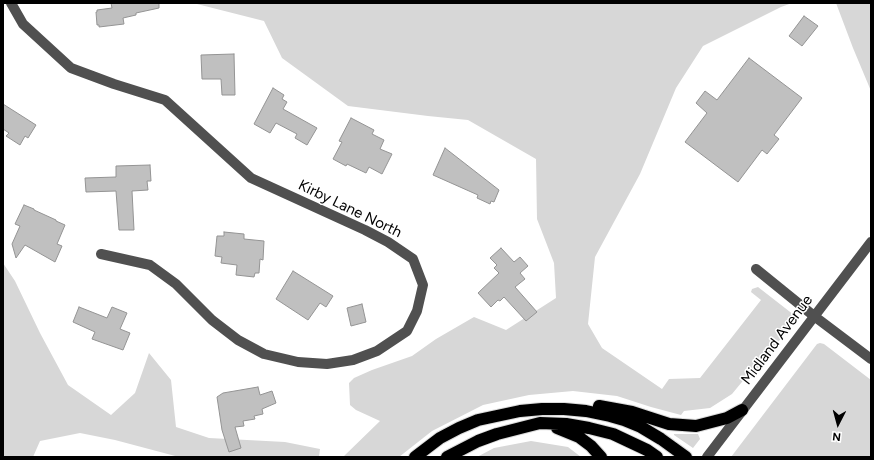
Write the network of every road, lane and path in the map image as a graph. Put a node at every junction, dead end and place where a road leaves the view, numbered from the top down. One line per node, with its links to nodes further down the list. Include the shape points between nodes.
1 (11, 3): 3 (street, Kirby Lane North, via 23,24 71,68 165,100 251,178 365,230 413,259 423,285 417,311 407,331 377,351 353,360 327,364 298,362 264,354 238,340 212,320 176,284 150,265)
2 (871, 242): 5 (street, Midland Avenue)
3 (101, 254)
4 (756, 269): 5 (street)
5 (814, 316): 6 (street); 8 (street, Midland Avenue)
6 (871, 359)
7 (542, 409): 8 (highway, via 589,404 632,412 669,424 696,426 727,418); 10 (highway, via 478,420 440,438); 14 (highway, via 586,411 624,420 661,438)
8 (742, 410): 15 (street, Midland Avenue)
9 (540, 423): 11 (highway, via 497,434); 12 (highway, via 580,438); 13 (highway, via 566,424 613,434)
10 (415, 457)
11 (447, 457)
12 (601, 457)
13 (657, 457)
14 (686, 457)
15 (707, 457)

